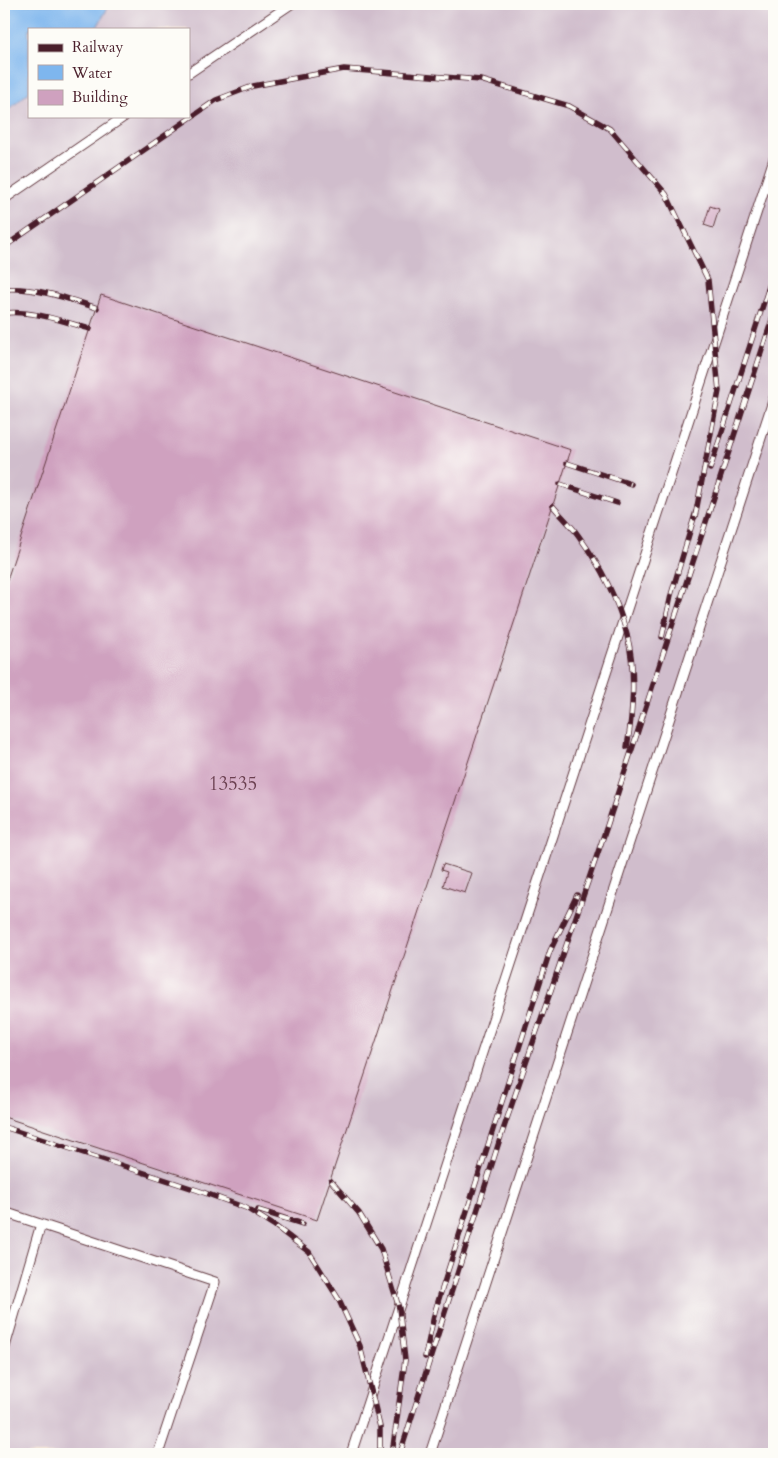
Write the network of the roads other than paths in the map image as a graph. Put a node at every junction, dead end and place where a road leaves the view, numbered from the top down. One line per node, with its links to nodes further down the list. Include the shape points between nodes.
1 (291, 4): 2 (lane)
2 (190, 72)
3 (122, 118): 5 (lane)
4 (774, 159): 11 (lane)
5 (4, 199)
6 (774, 398): 12 (lane)
7 (4, 1212): 8 (lane)
8 (41, 1224): 9 (lane); 10 (lane, via 215,1282)
9 (4, 1350)
10 (158, 1454)
11 (351, 1454)
12 (430, 1454)

